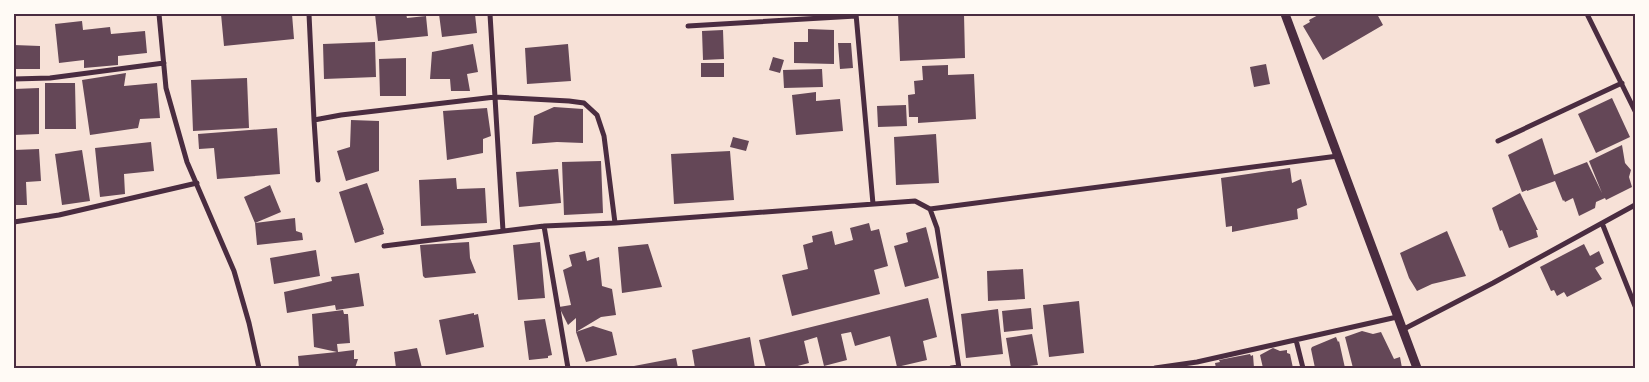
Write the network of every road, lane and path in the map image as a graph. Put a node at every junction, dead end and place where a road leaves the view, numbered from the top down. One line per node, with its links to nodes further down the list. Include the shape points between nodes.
1 (159, 14): 8 (street)
2 (309, 14): 13 (street)
3 (490, 14): 11 (street)
4 (1285, 14): 15 (street)
5 (1587, 14): 10 (street)
6 (856, 15): 7 (street); 18 (street)
7 (688, 26)
8 (164, 63): 9 (street, via 50,78); 17 (street, via 166,88 187,162)
9 (14, 78)
10 (1622, 84): 12 (street); 14 (street)
11 (495, 97): 13 (street); 22 (street, via 584,103 596,115 604,136); 25 (street)
12 (1635, 111)
13 (314, 120): 16 (street)
14 (1498, 141)
15 (1338, 156): 20 (street); 28 (street)
16 (318, 180)
17 (197, 183): 21 (street); 32 (street, via 234,271)
18 (873, 204): 20 (street, via 915,201); 22 (street)
19 (1635, 205): 23 (street)
20 (930, 209): 35 (street, via 937,228)
21 (14, 222)
22 (615, 223): 24 (street)
23 (1602, 223): 27 (street); 29 (street)
24 (544, 226): 25 (street); 33 (street)
25 (503, 231): 26 (street)
26 (384, 246)
27 (1635, 306)
28 (1397, 317): 29 (street); 30 (street)
29 (1402, 330): 38 (street)
30 (1296, 340): 31 (street); 37 (street)
31 (1198, 365): 36 (street)
32 (259, 368)
33 (568, 368)
34 (951, 368): 35 (street)
35 (959, 368)
36 (1155, 368)
37 (1303, 368)
38 (1417, 368)

